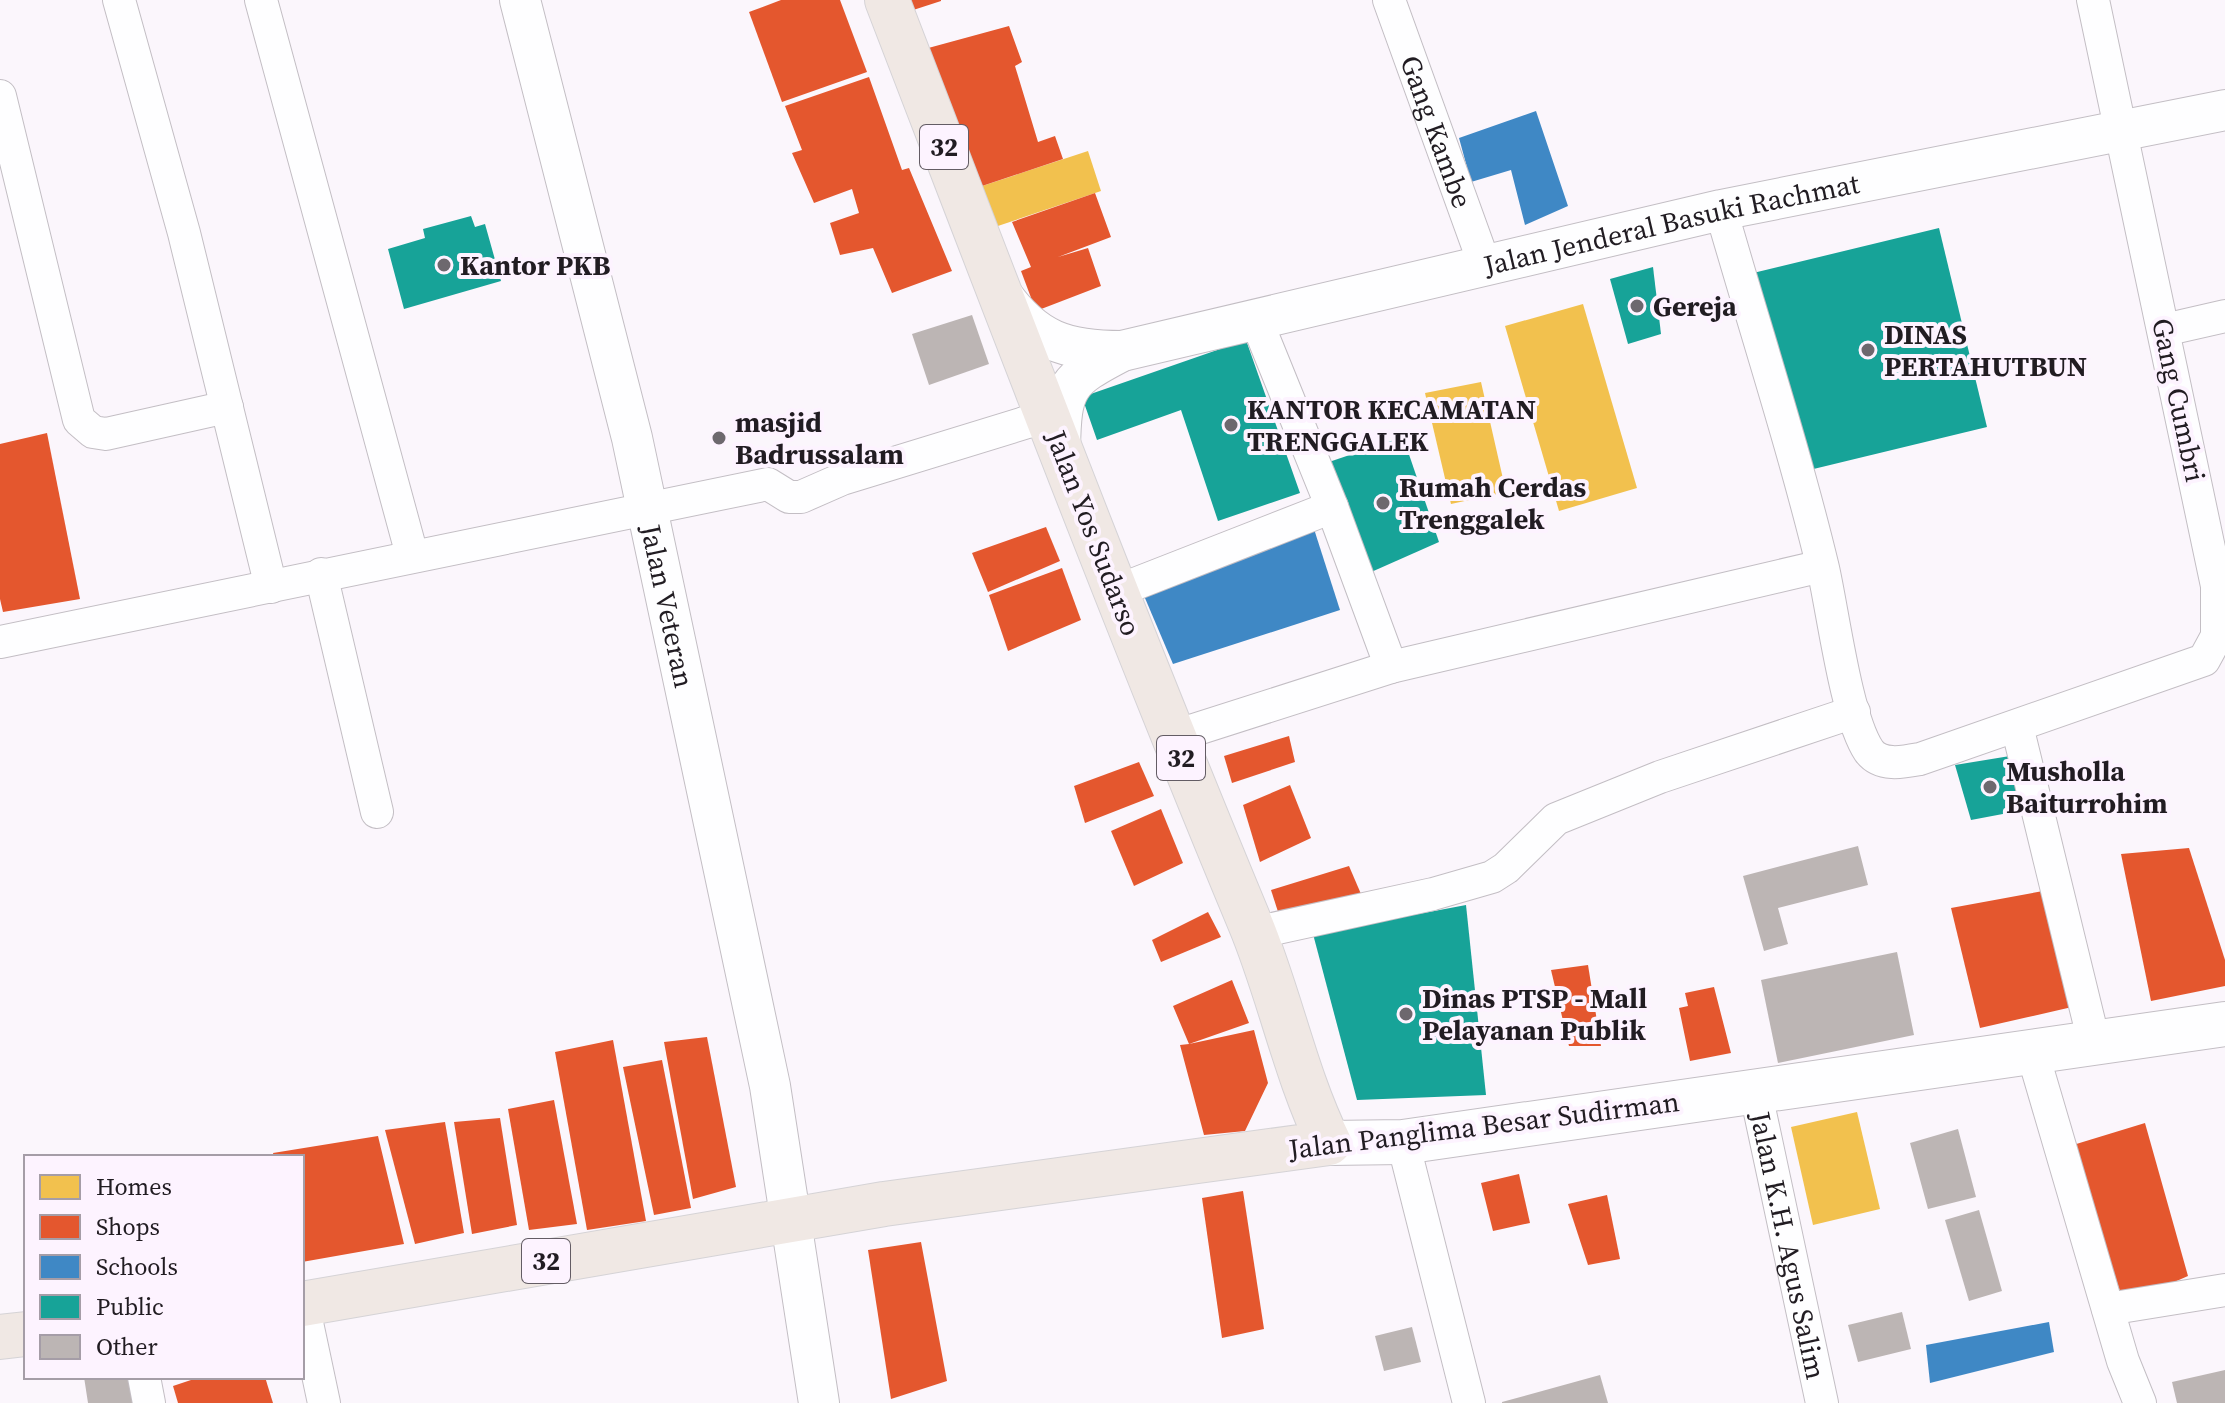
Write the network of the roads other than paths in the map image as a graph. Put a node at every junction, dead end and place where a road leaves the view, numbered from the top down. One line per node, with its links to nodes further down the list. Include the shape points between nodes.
1 (119, 0): 17 (street)
2 (261, 0): 21 (street)
3 (520, 0): 20 (street, Jalan Veteran, via 632,438)
4 (887, 0): 12 (highway, Jalan Yos Sudarso / 32)
5 (1389, 0): 11 (street, Gang Kambe)
6 (2093, 0): 9 (street, Gang Cumbri)
7 (0, 96): 17 (street, via 79,420 93,432 106,434)
8 (2225, 110): 9 (street, Jalan Jenderal Basuki Rachmat)
9 (2123, 131): 10 (street, Jalan Jenderal Basuki Rachmat); 15 (street, Gang Cumbri)
10 (1721, 210): 11 (street, Jalan Jenderal Basuki Rachmat); 22 (street, Gang Cumbri)
11 (1484, 263): 14 (street, Jalan Jenderal Basuki Rachmat)
12 (1000, 294): 16 (street, via 1021,321 1051,340 1088,351); 18 (highway, Jalan Yos Sudarso / 32)
13 (2225, 316): 15 (street)
14 (1255, 317): 16 (street, Jalan Jenderal Basuki Rachmat); 19 (street)
15 (2164, 330): 29 (street, Gang Cumbri, via 2217,586 2213,649 2194,665)
16 (1122, 351): 18 (street, via 1085,370 1069,386)
17 (227, 407): 24 (street)
18 (1054, 433): 20 (street, via 842,479 801,497 789,497 768,484); 25 (highway, Jalan Yos Sudarso / 32)
19 (1332, 507): 25 (street); 27 (street)
20 (645, 509): 21 (street); 41 (street, Jalan Veteran, via 770,1086)
21 (412, 555): 23 (street)
22 (1822, 566): 27 (street); 28 (street, Gang Cumbri)
23 (321, 574): 24 (street); 31 (street)
24 (271, 587): 26 (street)
25 (1117, 591): 30 (highway, Jalan Yos Sudarso / 32)
26 (0, 642)
27 (1391, 667): 30 (street)
28 (1854, 712): 29 (street, Gang Cumbri, via 1870,751 1895,763); 32 (street, via 1660,777 1556,819 1492,877)
29 (2017, 726): 34 (street)
30 (1172, 737): 32 (highway, Jalan Yos Sudarso / 32)
31 (377, 812)
32 (1254, 933): 36 (highway, Jalan Yos Sudarso / 32)
33 (2225, 1024): 34 (main road, Jalan Panglima Besar Sudirman)
34 (2094, 1042): 35 (main road, Jalan Panglima Besar Sudirman)
35 (2032, 1051): 37 (main road, Jalan Panglima Besar Sudirman); 45 (street)
36 (1301, 1066): 39 (highway, 32); 40 (highway, 32, via 1298,1118 1289,1138)
37 (1755, 1089): 38 (main road, Jalan Panglima Besar Sudirman); 53 (street, Jalan K.H. Agus Salim)
38 (1403, 1142): 39 (main road, Jalan Panglima Besar Sudirman); 52 (street)
39 (1329, 1143): 40 (highway, Jalan Panglima Besar Sudirman / 32)
40 (1272, 1153): 41 (highway, Jalan Panglima Besar Sudirman / 32)
41 (790, 1219): 43 (highway, 32); 51 (street, Jalan Veteran)
42 (2225, 1290): 45 (street)
43 (304, 1304)
44 (304, 1309): 50 (street)
45 (2108, 1309): 54 (street)
46 (24, 1334): 47 (highway)
47 (0, 1337)
48 (144, 1379): 49 (street)
49 (149, 1403)
50 (324, 1403)
51 (819, 1403)
52 (1469, 1403)
53 (1822, 1403)
54 (2140, 1403)

